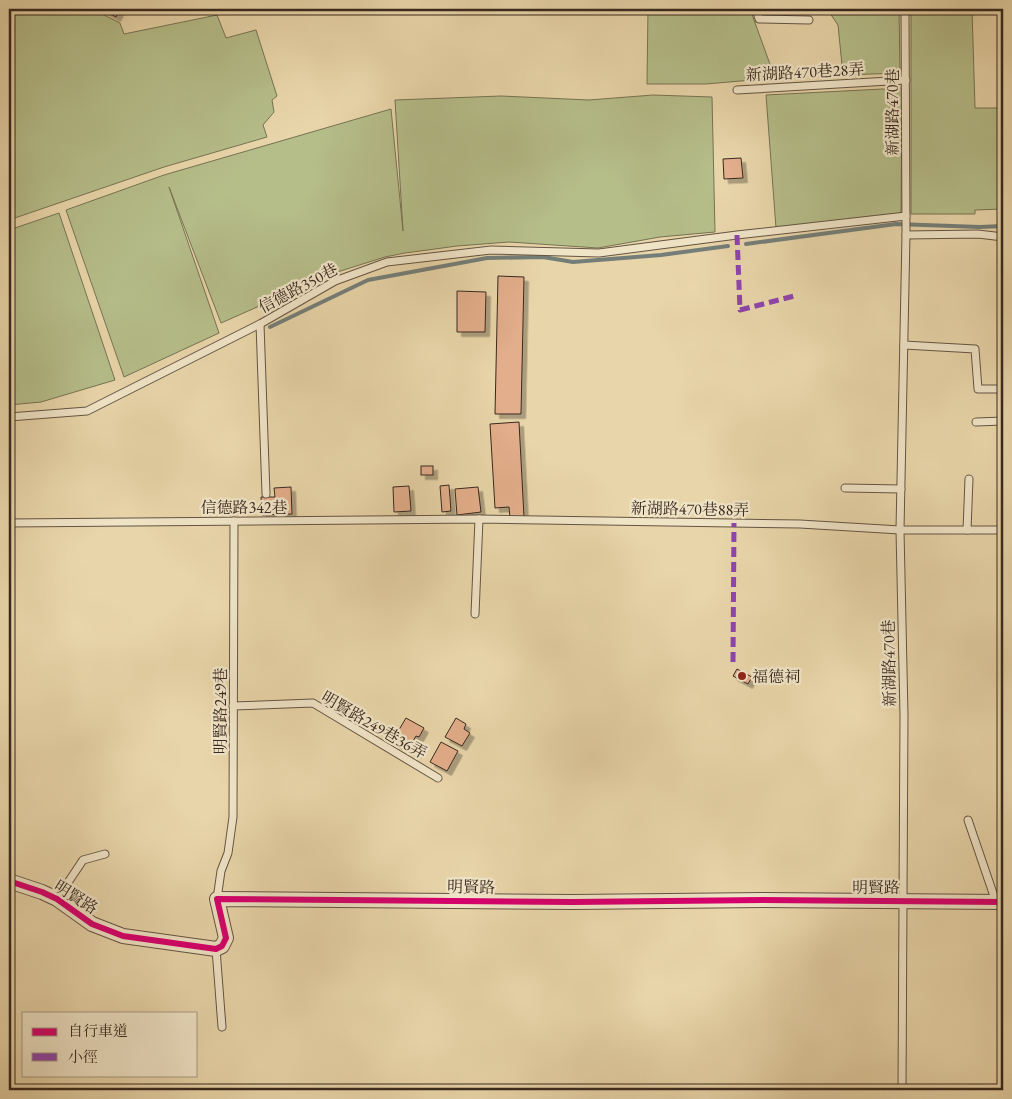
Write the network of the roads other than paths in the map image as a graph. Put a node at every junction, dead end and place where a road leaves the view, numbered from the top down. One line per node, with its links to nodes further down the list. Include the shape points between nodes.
1 (756, 9): 3 (lane, via 759,19)
2 (906, 9): 4 (lane, 新湖路470巷)
3 (809, 20)
4 (906, 80): 5 (lane, 新湖路470巷28弄); 6 (lane, 新湖路470巷)
5 (737, 90)
6 (906, 216): 7 (lane, 新湖路470巷); 9 (lane, 信德路350巷, via 599,253 491,250 387,262 335,281)
7 (906, 235): 8 (lane); 10 (lane, 新湖路470巷)
8 (1003, 237)
9 (260, 324): 12 (lane, 信德路350巷, via 87,411); 18 (lane)
10 (904, 345): 11 (lane, via 975,349 978,389); 17 (lane, 新湖路470巷)
11 (1003, 389)
12 (9, 417)
13 (1003, 421): 14 (lane)
14 (976, 422)
15 (969, 480): 23 (lane)
16 (845, 488): 17 (lane)
17 (900, 489): 22 (lane, 新湖路470巷)
18 (266, 494)
19 (479, 519): 20 (lane, 信德路342巷); 22 (lane, 新湖路470巷88弄, via 800,524); 25 (lane)
20 (234, 521): 21 (lane, 信德路342巷); 26 (lane, 明賢路249巷)
21 (9, 523)
22 (900, 530): 23 (lane, 新湖路470巷88弄); 33 (lane, 新湖路470巷, via 904,715)
23 (967, 530): 24 (lane, 新湖路470巷88弄)
24 (1003, 530)
25 (476, 614)
26 (234, 706): 27 (lane, 明賢路249巷36弄, via 313,703); 31 (lane, 明賢路249巷, via 233,817)
27 (438, 778)
28 (968, 820): 34 (lane)
29 (105, 854): 32 (lane, via 83,860)
30 (9, 881): 32 (street, 明賢路)
31 (217, 898): 33 (street, 明賢路); 35 (street, via 226,938)
32 (57, 899): 35 (street, 明賢路, via 92,924 124,936)
33 (903, 901): 34 (street, 明賢路); 37 (lane, 新湖路470巷)
34 (1000, 902)
35 (216, 950): 36 (lane)
36 (222, 1027)
37 (902, 1090)

